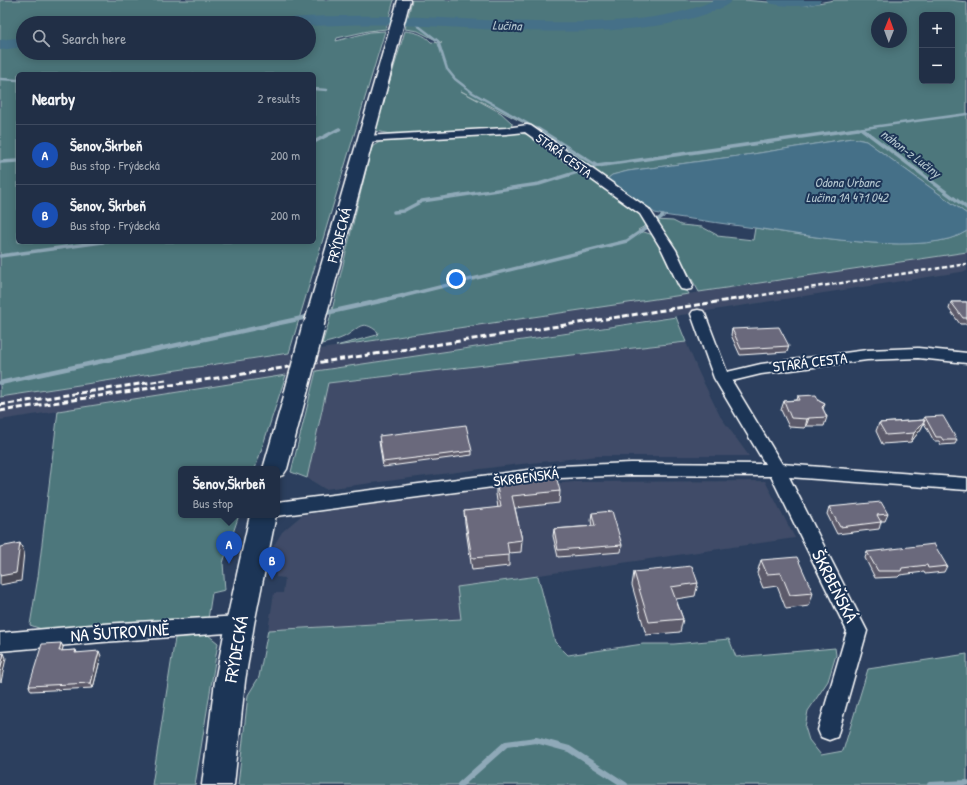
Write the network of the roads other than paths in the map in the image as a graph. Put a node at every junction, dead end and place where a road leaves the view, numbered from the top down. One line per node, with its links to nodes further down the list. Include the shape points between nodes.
1 (404, 0): 2 (main road, FRÝDECKÁ)
2 (365, 139): 3 (street, STARÁ CESTA, via 527,128 645,212 669,250); 7 (main road, FRÝDECKÁ, bridge)
3 (686, 286)
4 (698, 314): 6 (street)
5 (967, 358): 6 (street, STARÁ CESTA, via 918,353 867,355 761,369)
6 (722, 378): 8 (street, ŠKRBEŇSKÁ)
7 (276, 466)
8 (777, 470): 9 (street, ŠKRBEŇSKÁ); 10 (street, ŠKRBEŇSKÁ, via 661,469 560,472); 14 (street, ŠKRBEŇSKÁ, via 857,631)
9 (967, 484)
10 (280, 509)
11 (262, 518): 12 (main road, FRÝDECKÁ)
12 (240, 624): 13 (street, NA ŠUTROVINĚ); 15 (main road, FRÝDECKÁ, via 230,681)
13 (0, 642)
14 (829, 730)
15 (218, 785)

